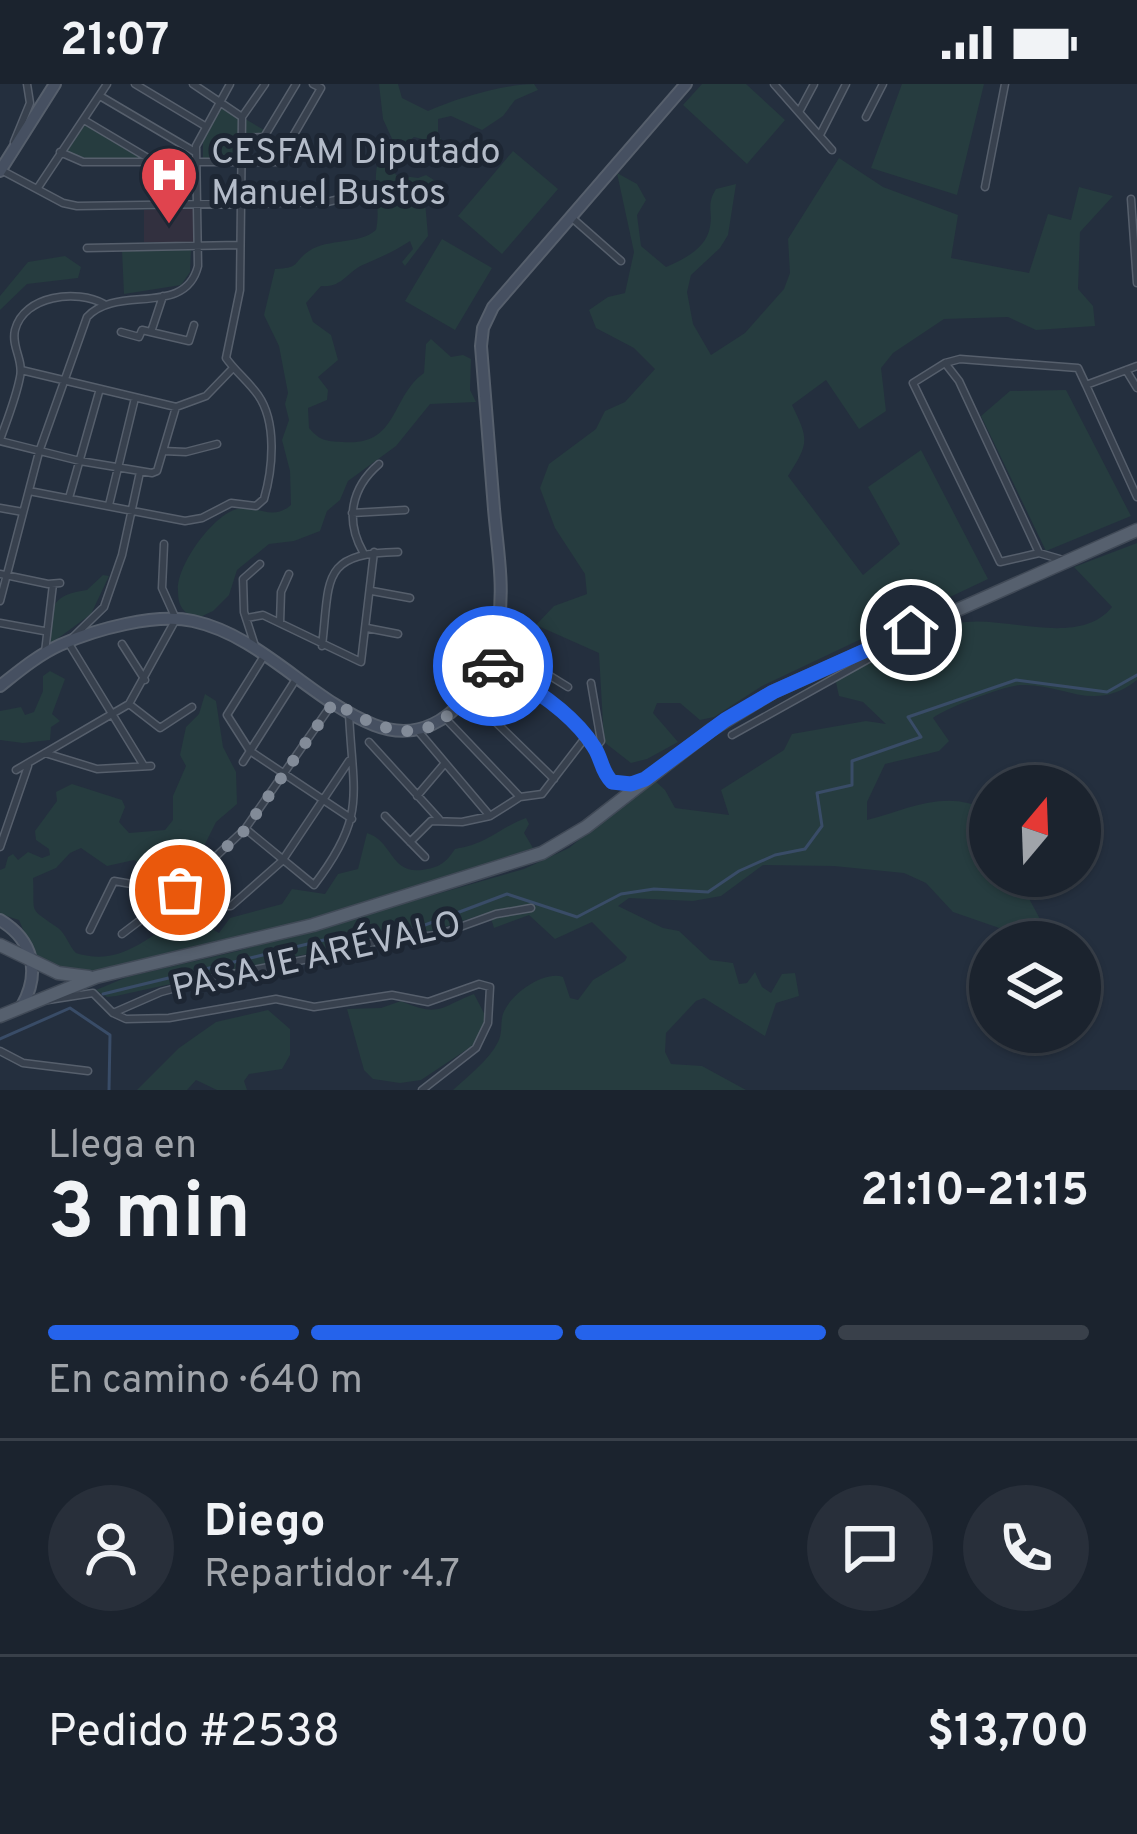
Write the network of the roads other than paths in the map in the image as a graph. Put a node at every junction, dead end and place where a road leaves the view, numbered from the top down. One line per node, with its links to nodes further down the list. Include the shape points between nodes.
1 (27, 84): 25 (street, via 31,99)
2 (55, 84): 25 (street)
3 (107, 84): 16 (street)
4 (135, 84): 22 (street)
5 (193, 84): 17 (street)
6 (230, 84): 17 (street)
7 (265, 84): 19 (street)
8 (296, 84): 24 (street, via 264,136)
9 (686, 84): 39 (street)
10 (814, 84): 18 (street)
11 (846, 84): 23 (street)
12 (883, 84): 20 (street)
13 (1005, 84): 33 (street)
14 (317, 86): 31 (street, via 278,162)
15 (779, 86): 18 (street)
16 (100, 96): 21 (street); 28 (street)
17 (220, 100): 19 (street); 22 (street)
18 (799, 112): 23 (street)
19 (242, 117): 24 (street)
20 (866, 117)
21 (83, 120): 27 (street); 29 (street)
22 (206, 126): 28 (street)
23 (820, 135): 26 (street)
24 (241, 138): 31 (street)
25 (16, 147): 32 (street)
26 (832, 150)
27 (60, 152): 29 (street, via 83,162); 34 (street)
28 (195, 152): 30 (street)
29 (155, 162): 30 (street)
30 (195, 162): 31 (street); 37 (street)
31 (239, 162): 38 (street)
32 (0, 170): 34 (street)
33 (986, 187)
34 (37, 189): 37 (street, via 72,206)
35 (344, 198): 38 (street)
36 (1131, 199): 44 (street)
37 (196, 204): 38 (street); 41 (street)
38 (240, 204): 40 (street)
39 (571, 217): 43 (street); 105 (street, via 493,307 482,334 500,587)
40 (240, 245): 41 (street); 52 (street, via 226,358)
41 (196, 246): 42 (street); 45 (street, via 192,283)
42 (87, 248)
43 (622, 261)
44 (1137, 283)
45 (163, 296): 46 (street); 49 (street)
46 (104, 304): 53 (street, via 69,296 27,310 14,337); 55 (street, via 85,321)
47 (194, 325): 49 (street, via 189,341)
48 (121, 332): 49 (street)
49 (151, 332)
50 (945, 363): 56 (street, via 1078,368); 83 (street); 83 (street, via 913,383 1000,562)
51 (1137, 366): 54 (street)
52 (233, 368): 60 (street, via 206,396); 74 (street, via 263,403 268,423 263,501 189,521)
53 (21, 370): 55 (street); 61 (street)
54 (1126, 370): 56 (street); 57 (street)
55 (66, 382): 58 (street); 64 (street)
56 (1086, 385): 70 (street)
57 (1137, 388)
58 (99, 391): 59 (street); 65 (street)
59 (135, 398): 60 (street); 67 (street)
60 (176, 407): 63 (street)
61 (0, 441): 64 (street)
62 (217, 444): 63 (street)
63 (163, 451): 68 (street, via 157,471)
64 (40, 452): 65 (street); 69 (street)
65 (80, 461): 67 (street); 71 (street)
66 (379, 464): 77 (street)
67 (118, 468): 68 (street); 72 (street)
68 (140, 472): 74 (street)
69 (29, 491): 71 (street); 76 (street)
70 (1137, 496)
71 (69, 498): 72 (street)
72 (109, 506): 74 (street)
73 (0, 508): 76 (street)
74 (132, 510): 99 (street, via 104,607)
75 (405, 510): 77 (street)
76 (23, 512): 87 (street)
77 (352, 513): 80 (street)
78 (1137, 530): 84 (main road)
79 (164, 544): 92 (street, via 162,589)
80 (363, 552): 81 (street); 101 (street, via 332,578)
81 (374, 552): 82 (street); 88 (street)
82 (398, 552)
83 (1039, 553): 84 (street)
84 (1066, 561): 102 (main road)
85 (260, 564): 91 (street, via 243,579)
86 (289, 574): 94 (street)
87 (3, 575): 90 (street); 97 (street, via 57,583)
88 (371, 591): 89 (street); 95 (street)
89 (410, 598)
90 (0, 601)
91 (248, 618): 94 (street); 104 (street)
92 (176, 619): 99 (street); 104 (street); 107 (street)
93 (0, 623): 97 (street)
94 (280, 623): 101 (street)
95 (367, 628): 98 (street); 101 (street, via 357,662)
96 (535, 629): 108 (street)
97 (45, 631): 103 (street)
98 (398, 634)
99 (68, 642): 103 (street); 118 (street)
100 (122, 644): 107 (street)
101 (322, 646)
102 (874, 646): 121 (street, via 872,657); 134 (main road, via 773,692)
103 (45, 653): 110 (street)
104 (261, 653): 106 (street); 125 (street, via 227,715)
105 (485, 662): 108 (street); 113 (street)
106 (297, 678): 114 (street); 125 (street)
107 (145, 680): 115 (street)
108 (519, 680): 112 (street)
109 (591, 683): 124 (street, via 601,741)
110 (0, 686)
111 (568, 687): 112 (street, via 547,674)
112 (534, 691): 122 (street)
113 (467, 694): 119 (street); 133 (street)
114 (334, 702): 117 (street); 132 (street)
115 (129, 704): 116 (street, via 160,728); 118 (street)
116 (192, 706)
117 (348, 711): 120 (street, via 380,728); 127 (street)
118 (112, 715): 126 (street); 126 (street, via 148,766 88,768)
119 (446, 718): 120 (street); 136 (street)
120 (419, 732): 130 (street)
121 (733, 735)
122 (585, 738): 124 (street); 133 (street)
123 (369, 742): 135 (street)
124 (595, 748): 134 (street, via 612,782)
125 (250, 751): 128 (street); 132 (street)
126 (45, 753): 129 (street)
127 (351, 758): 137 (street); 140 (street)
128 (243, 761)
129 (28, 763): 131 (street); 144 (street)
130 (445, 764): 135 (street); 139 (street)
131 (16, 770)
132 (286, 775): 137 (street); 142 (street)
133 (554, 778): 136 (street, via 542,794)
134 (645, 779): 155 (main road, via 577,834 516,863 313,925)
135 (417, 796): 141 (street)
136 (520, 797): 139 (street)
137 (324, 800): 140 (street); 146 (street)
138 (385, 816): 143 (street)
139 (490, 816): 141 (street)
140 (352, 820): 146 (street, via 314,885)
141 (441, 821): 143 (street)
142 (245, 830): 146 (street); 147 (street)
143 (410, 842): 145 (street)
144 (0, 847)
145 (425, 857)
146 (282, 861): 147 (street, via 227,907)
147 (196, 876): 148 (street)
148 (160, 905): 151 (street, via 142,886 114,880); 152 (street)
149 (531, 908): 158 (street, PASAJE ARÉVALO, via 217,976)
150 (0, 920): 154 (street, via 21,936)
151 (90, 930)
152 (122, 934)
153 (0, 945): 154 (main road)
154 (32, 961): 155 (main road); 157 (street)
155 (96, 977): 156 (main road)
156 (45, 997): 157 (main road); 158 (street, via 93,993)
157 (22, 1006): 159 (main road)
158 (113, 1012): 162 (street, via 179,1017 281,999 314,1007 392,995 428,1002 479,984 490,988 490,1018 478,1045)
159 (0, 1016)
160 (0, 1051): 161 (street, via 22,1063)
161 (88, 1071)
162 (422, 1090)

